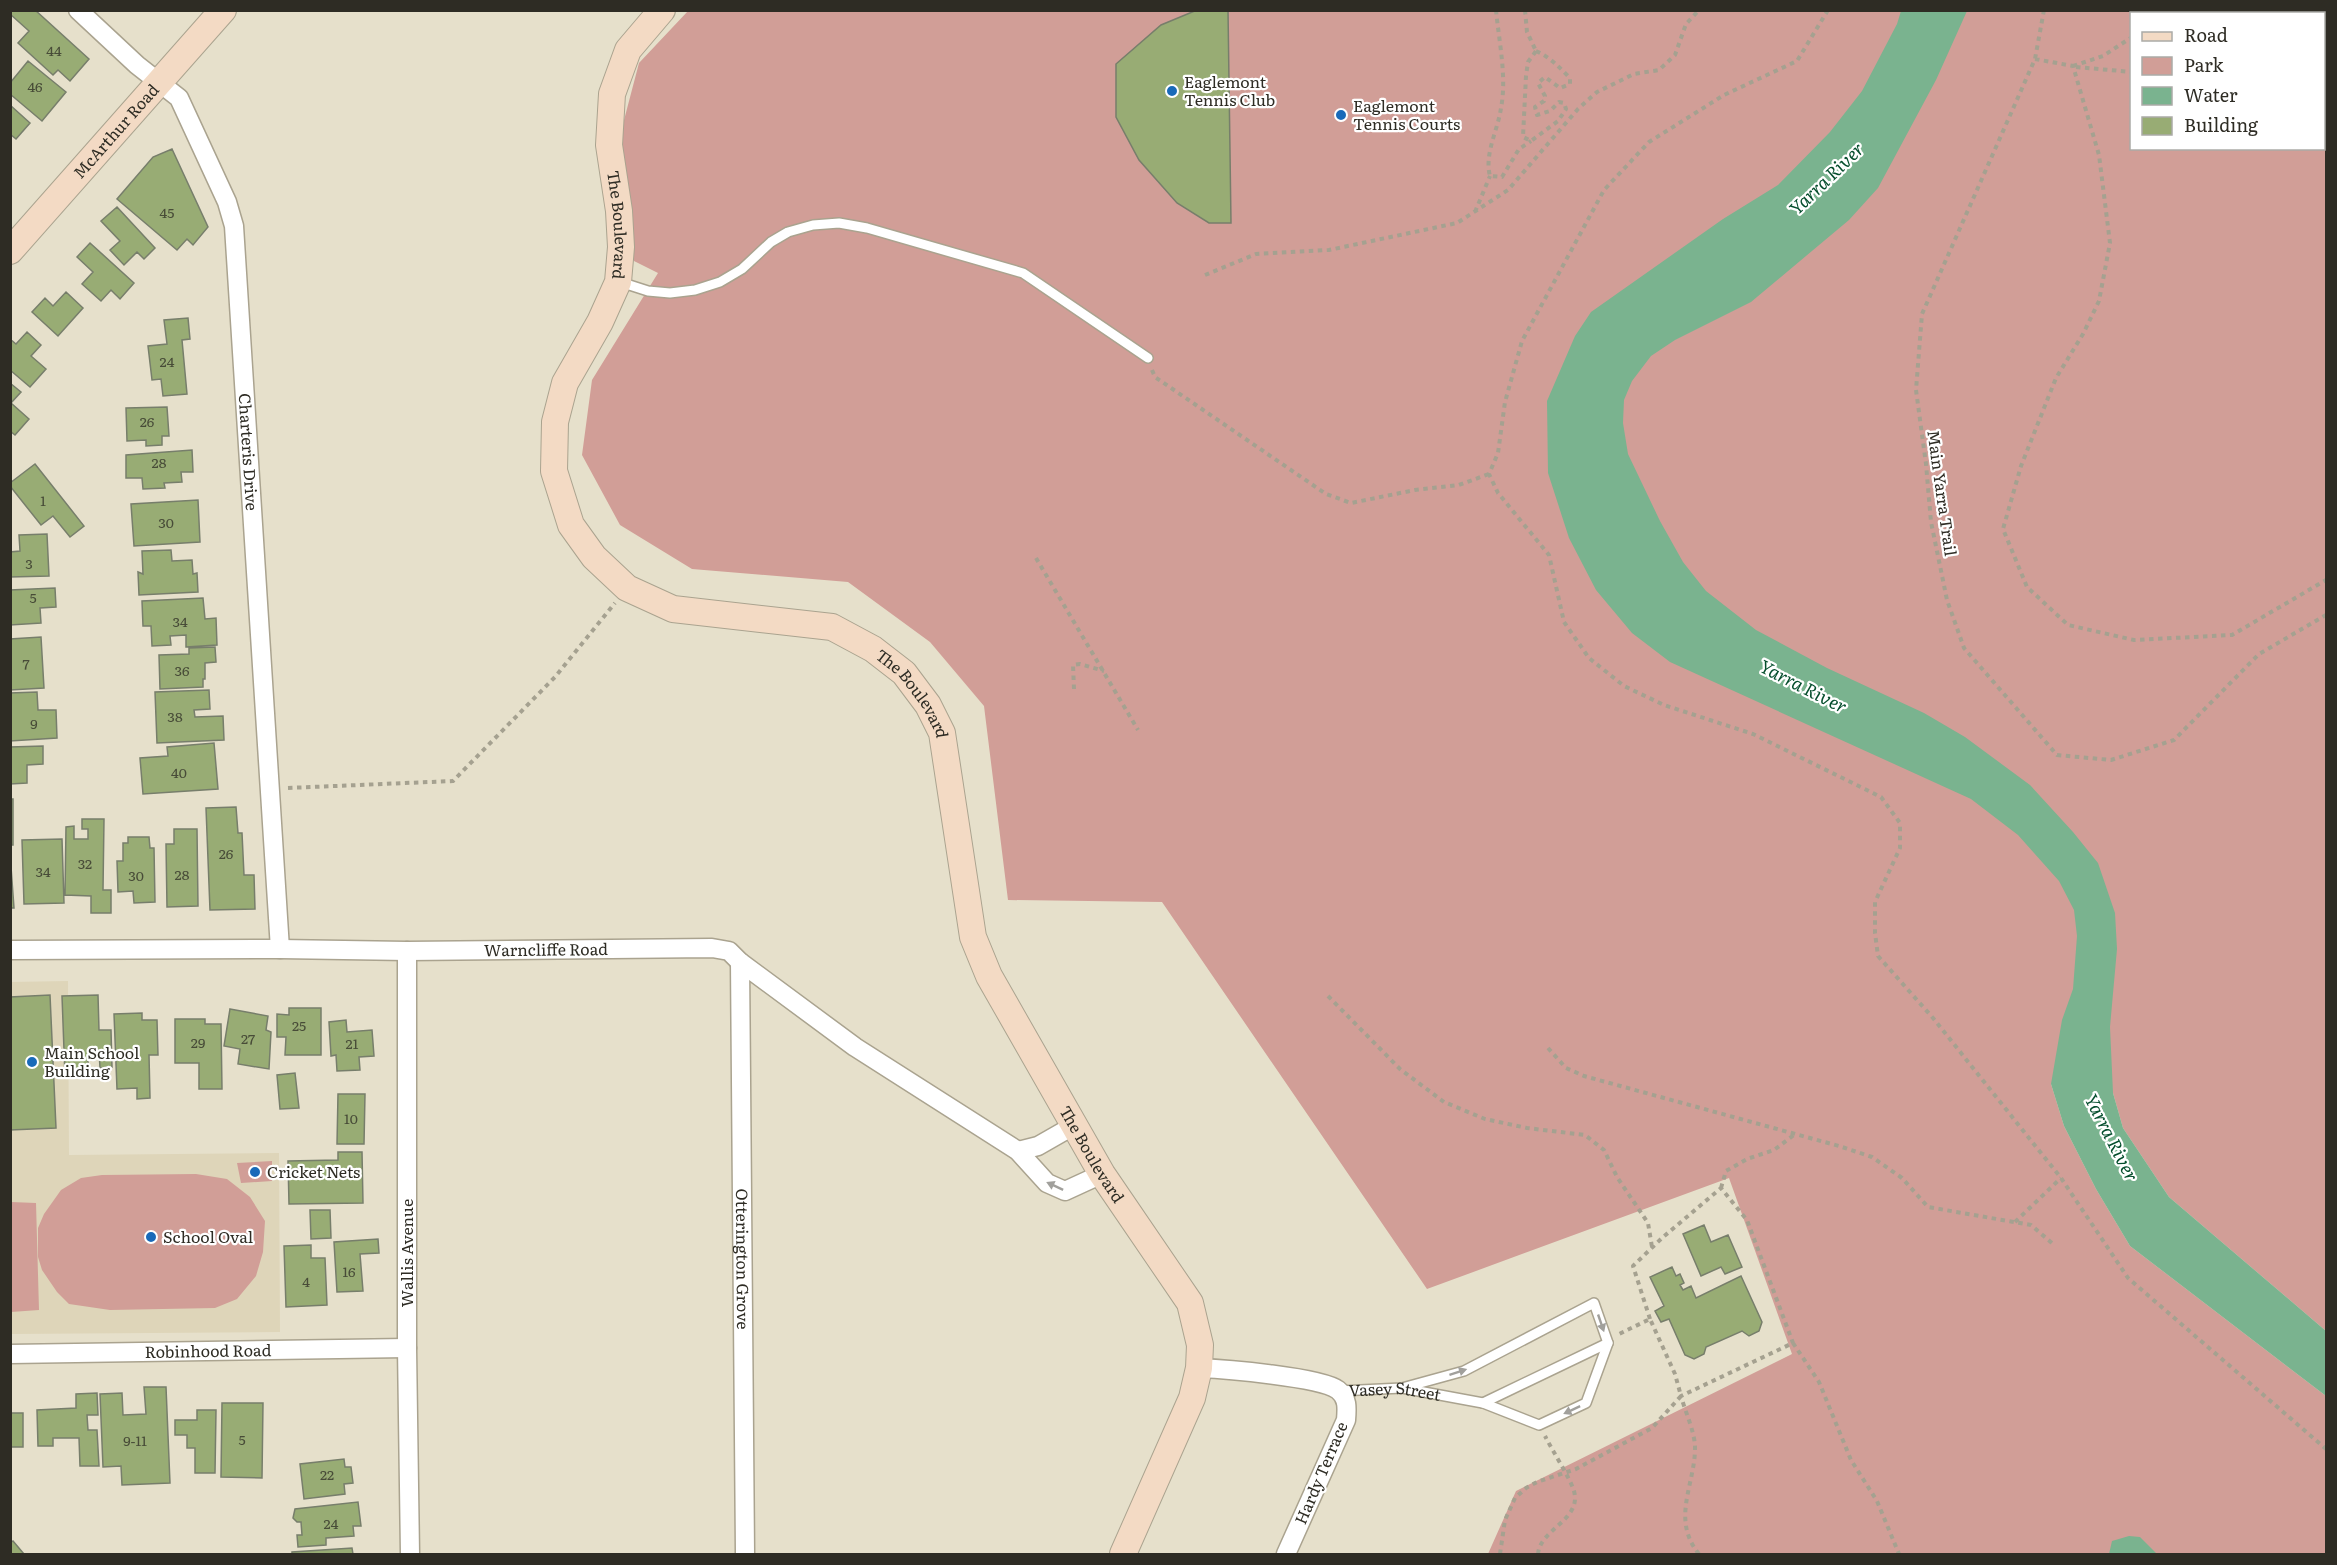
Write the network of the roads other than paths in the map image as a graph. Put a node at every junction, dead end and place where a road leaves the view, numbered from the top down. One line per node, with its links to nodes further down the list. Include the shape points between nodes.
1 (78, 10): 4 (street, Charteris Drive)
2 (223, 10): 4 (street, McArthur Road)
3 (662, 10): 6 (street, The Boulevard, via 628,50 612,94 609,145 620,211)
4 (158, 83): 5 (street, McArthur Road); 8 (street, Charteris Drive, via 179,98 187,110 234,226)
5 (10, 251)
6 (618, 282): 7 (lane, via 648,291 695,290 742,269 788,232 839,223 1023,273); 12 (street, The Boulevard, via 565,383 555,422 554,471 571,525 594,557 627,588 674,609 832,627 873,649 904,673 928,705 942,734 973,937 989,976)
7 (1148, 358)
8 (280, 949): 9 (street, Warncliffe Road); 10 (street, Warncliffe Road)
9 (10, 950)
10 (407, 951): 11 (street, Warncliffe Road, via 712,948 729,951); 16 (street, Wallis Avenue)
11 (740, 962): 13 (street, Warncliffe Road, via 855,1047); 23 (street, Otterington Grove)
12 (1073, 1126): 13 (street, via 1038,1146); 14 (street, The Boulevard)
13 (1018, 1151): 14 (street, Warncliffe Road, one-way to 13, via 1065,1191 1047,1183)
14 (1102, 1174): 18 (street, The Boulevard, via 1190,1303 1200,1345)
15 (1608, 1343): 19 (lane, one-way to 15, via 1464,1371 1594,1304); 21 (lane); 21 (lane, Vasey Street, one-way to 21, via 1586,1403 1539,1425)
16 (407, 1348): 17 (street, Robinhood Road); 22 (street, Wallis Avenue)
17 (10, 1354)
18 (1198, 1368): 20 (street, Vasey Street, via 1318,1382); 24 (street, The Boulevard, via 1192,1398)
19 (1402, 1388): 20 (lane, Vasey Street); 21 (lane, Vasey Street)
20 (1339, 1391): 25 (street, Hardy Terrace, via 1346,1400 1346,1420)
21 (1484, 1403)
22 (410, 1554)
23 (745, 1554)
24 (1123, 1554)
25 (1286, 1554)

